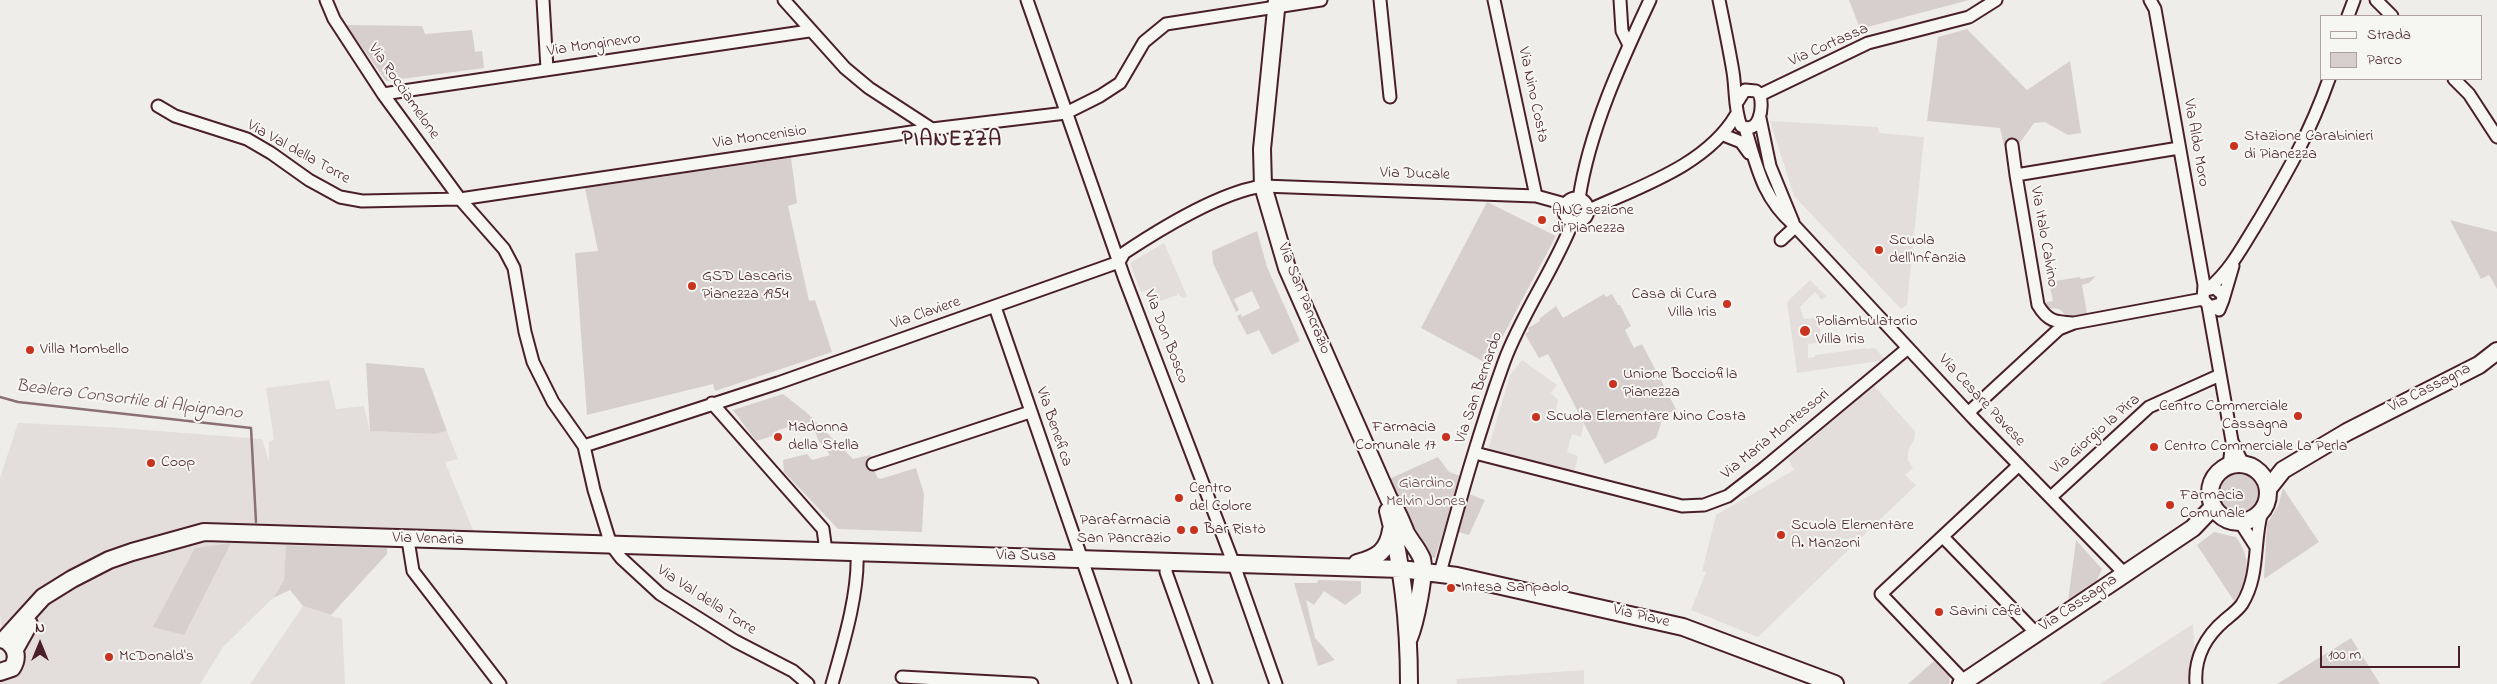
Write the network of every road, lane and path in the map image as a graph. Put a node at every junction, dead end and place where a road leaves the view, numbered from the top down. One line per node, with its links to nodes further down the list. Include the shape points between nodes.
1 (326, 0): 25 (street, Via Rocciamelone, via 334,19)
2 (543, 0): 20 (street)
3 (784, 0): 18 (street)
4 (1027, 0): 29 (street, Via Don Bosco)
5 (1321, 0): 15 (street, Via Moncenisio)
6 (1380, 0): 26 (street)
7 (1494, 0): 40 (street, Via Nino Costa)
8 (1620, 0): 19 (street, via 1622,31)
9 (1650, 0): 19 (street)
10 (1719, 0): 21 (street, Via Cesare Pavese)
11 (1996, 0): 24 (street, Via Cortassa, via 1969,17 1868,44)
12 (2150, 0): 36 (street, Via Aldo Moro, via 2155,10)
13 (2354, 0): 16 (street)
14 (2376, 0): 17 (street)
15 (1277, 3): 29 (street, Via Moncenisio, via 1166,24 1144,42 1120,83); 39 (main road, Via San Pancrazio, via 1262,149)
16 (2348, 15)
17 (2391, 15)
18 (809, 31): 20 (street, Via Monginevro); 32 (street, via 869,88)
19 (1629, 45): 42 (street, via 1587,156)
20 (547, 69): 25 (street, Via Monginevro)
21 (1734, 73): 24 (street); 27 (street, Via Cesare Pavese)
22 (2329, 80): 48 (street, via 2296,159)
23 (2455, 80): 33 (street, via 2469,94)
24 (1758, 93): 27 (street, via 1745,90); 30 (street, Via Cesare Pavese)
25 (383, 94): 41 (street, Via Rocciamelone)
26 (1390, 97)
27 (1738, 101): 31 (street, Via Cesare Pavese)
28 (158, 106): 41 (street, Via Val della Torre, via 175,116 247,139 340,197 362,202)
29 (1066, 113): 32 (street, Via Moncenisio); 49 (street, Via Don Bosco)
30 (1760, 118): 31 (street, via 1751,128); 46 (street, Via Cesare Pavese, via 1770,166)
31 (1741, 123): 34 (street, via 1730,126); 37 (street, Via Cesare Pavese)
32 (932, 129): 41 (street, Via Moncenisio)
33 (2497, 137)
34 (1720, 138): 37 (street, via 1741,142); 44 (street, via 1664,176)
35 (2012, 145): 38 (street)
36 (2179, 148): 38 (street, Via Italo Calvino); 50 (street, Via Aldo Moro)
37 (1758, 170): 46 (street, Via Cesare Pavese, via 1777,210)
38 (2016, 175): 53 (street, Via Italo Calvino, via 2038,306 2045,316)
39 (1263, 186): 40 (street, Via Ducale); 49 (street, Via Claviere, via 1249,188 1184,216 1124,253); 69 (main road, Via San Pancrazio, via 1287,268)
40 (1536, 196): 43 (street, Via Ducale)
41 (460, 199): 61 (street, Via Val della Torre, via 504,249 514,268 525,332 534,362 553,402)
42 (1579, 199): 43 (street); 44 (street)
43 (1565, 204): 45 (street, via 1565,215)
44 (1587, 211): 45 (street, via 1584,218)
45 (1573, 221): 62 (street, Via San Bernardo, via 1507,354)
46 (1794, 226): 47 (street); 55 (street, Via Cesare Pavese)
47 (1781, 240)
48 (2236, 257): 50 (street); 51 (street, Via Aldo Moro)
49 (1119, 262): 52 (street, Via Claviere); 82 (street, Via Don Bosco)
50 (2206, 296): 51 (street, via 2213,308); 51 (street, via 2218,289); 53 (street); 54 (street, Via Aldo Moro)
51 (2222, 302): 54 (street, Via Aldo Moro)
52 (995, 307): 58 (street, Via Claviere); 59 (street, Via Benefica)
53 (2074, 324): 60 (street, via 2059,329)
54 (2214, 339): 57 (street, Via Aldo Moro)
55 (1908, 348): 60 (street, Via Cesare Pavese); 62 (street, Via Maria Montessori, via 1728,496 1704,505 1682,506)
56 (2497, 351): 66 (main road, Via Cassagna, via 2479,365 2347,432)
57 (2220, 375): 65 (street, Via Aldo Moro, via 2232,441); 68 (street, Via Giorgio la Pira, via 2149,407)
58 (712, 403): 61 (street, Via Claviere); 78 (street, via 823,529)
59 (1030, 412): 63 (street); 80 (street, Via Benefica)
60 (1969, 412): 64 (street, Via Cesare Pavese)
61 (584, 446): 76 (street, Via Val della Torre)
62 (1474, 453): 85 (street, Via San Bernardo)
63 (873, 464)
64 (2019, 465): 68 (street, Via Cesare Pavese); 73 (street)
65 (2243, 467): 66 (main road); 67 (main road, via 2263,476); 71 (main road, via 2216,474 2212,482 2210,499)
66 (2283, 470): 67 (main road, Via Cassagna)
67 (2268, 489): 70 (main road, via 2267,503)
68 (2051, 497): 86 (street, Via Cesare Pavese)
69 (1389, 499): 72 (main road); 75 (main road)
70 (2262, 511): 71 (main road, via 2256,517); 77 (street)
71 (2226, 516): 77 (street); 86 (main road, Via Cassagna, via 2193,528)
72 (1392, 525): 83 (main road, via 1385,550 1368,561); 84 (main road)
73 (1943, 536): 87 (street); 92 (street, via 1881,594)
74 (408, 540): 76 (main road, Via Venaria); 89 (main road, Via Venaria, via 204,532 186,536 109,560 43,598); 93 (street, via 413,571)
75 (1410, 541): 84 (main road, via 1410,560); 85 (main road)
76 (612, 545): 78 (main road, Via Susa); 94 (street, Via Val della Torre, via 627,564 660,594 734,641 793,671)
77 (2256, 547): 102 (street, via 2251,587 2241,606 2207,638 2199,658)
78 (826, 551): 79 (main road, Via Susa)
79 (857, 553): 80 (main road, Via Susa); 95 (street, via 846,631)
80 (1080, 559): 81 (main road, Via Susa); 97 (street, Via Benefica)
81 (1167, 561): 82 (main road, Via Susa); 98 (street, via 1166,572)
82 (1233, 562): 83 (main road, Via Susa); 99 (street, Via Don Bosco)
83 (1345, 566): 84 (main road, Via Susa)
84 (1400, 569): 85 (main road, Via Susa); 88 (main road)
85 (1432, 572): 88 (main road); 101 (main road, Via Piave, via 1683,627)
86 (2124, 573): 87 (main road, Via Cassagna)
87 (2036, 632): 92 (main road, Via Cassagna)
88 (1409, 638): 100 (main road)
89 (6, 643): 90 (main road, via 15,664)
90 (0, 672)
91 (902, 676): 96 (street)
92 (1963, 683)
93 (500, 684)
94 (808, 684)
95 (832, 684)
96 (1032, 684)
97 (1124, 684)
98 (1206, 684)
99 (1276, 684)
100 (1409, 684)
101 (1835, 684)
102 (2196, 684)

